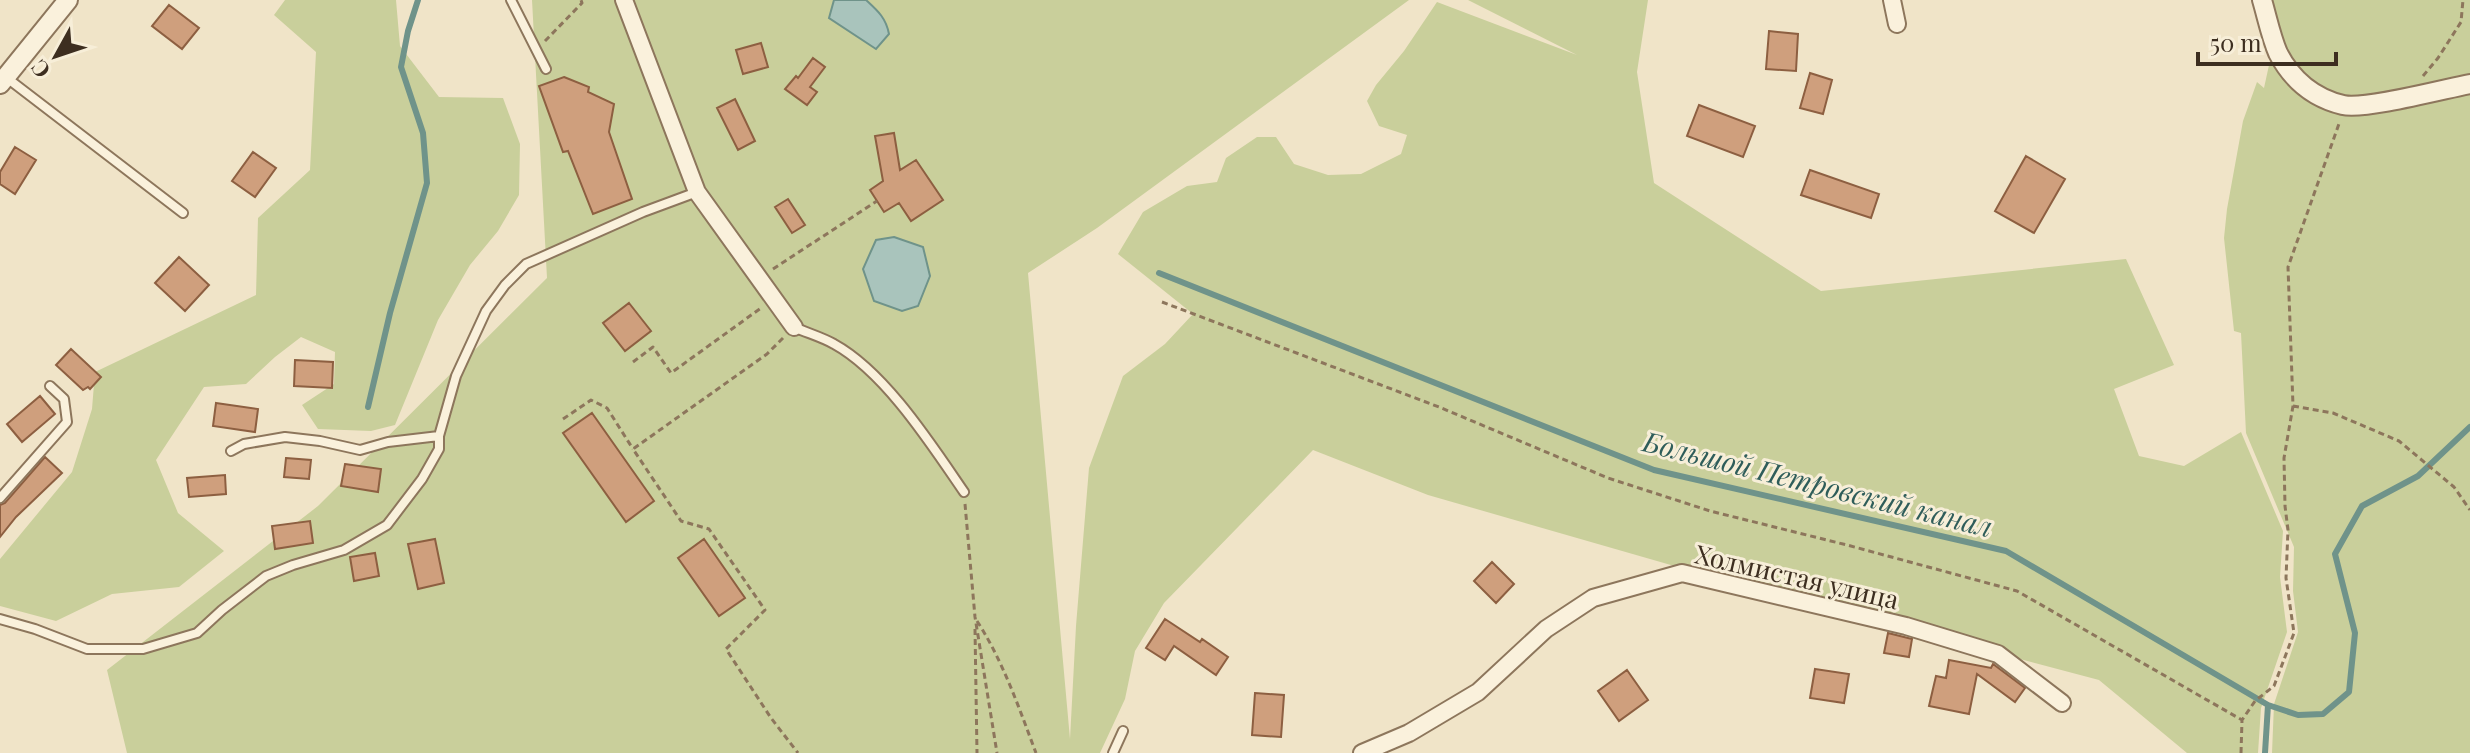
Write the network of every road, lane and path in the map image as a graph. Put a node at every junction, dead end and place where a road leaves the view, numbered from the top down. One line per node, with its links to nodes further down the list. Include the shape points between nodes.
1 (68, 0): 11 (street)
2 (511, 0): 9 (lane)
3 (581, 0): 9 (path)
4 (624, 0): 15 (street)
5 (1892, 0): 8 (street)
6 (2262, 0): 14 (street, via 2278,53 2297,80 2312,94)
7 (2463, 0): 13 (path, via 2461,22)
8 (1897, 24)
9 (536, 50): 10 (lane)
10 (546, 69)
11 (3, 81): 17 (lane)
12 (2470, 84): 13 (street)
13 (2404, 97): 14 (street)
14 (2346, 106): 24 (path, via 2288,267)
15 (697, 192): 18 (street); 26 (lane, via 526,264 486,311 456,376)
16 (877, 201): 18 (path)
17 (183, 213)
18 (759, 279): 19 (street)
19 (774, 299): 21 (street); 22 (path, via 671,373 653,347)
20 (1162, 302): 35 (path, via 1439,407 1608,478 1710,511 2017,591)
21 (794, 327): 27 (path, via 767,354); 29 (lane, via 835,344 877,377)
22 (633, 362)
23 (50, 386): 30 (lane, via 64,399 67,422)
24 (2293, 406): 31 (path, via 2333,413 2399,441 2454,487); 35 (path, via 2284,458 2286,591 2294,633 2274,686)
25 (563, 419): 27 (path, via 591,400 607,408)
26 (439, 436): 28 (lane, via 360,450 285,437); 33 (lane, via 439,449 422,479 387,525 344,550 266,576 197,633 143,649 87,649)
27 (633, 449): 37 (path, via 681,521 709,529 765,610 726,649)
28 (231, 451)
29 (964, 492): 32 (path)
30 (0, 498)
31 (2470, 510)
32 (975, 617): 38 (path); 39 (path); 40 (path)
33 (0, 619)
34 (2062, 703): 42 (street, Холмистая улица, via 1998,654 1906,626 1682,573 1593,598 1546,629 1478,692 1409,733)
35 (2242, 720): 43 (path)
36 (1123, 731): 41 (lane)
37 (798, 753)
38 (977, 753)
39 (997, 753)
40 (1036, 753)
41 (1113, 753)
42 (1362, 753)
43 (2241, 753)

